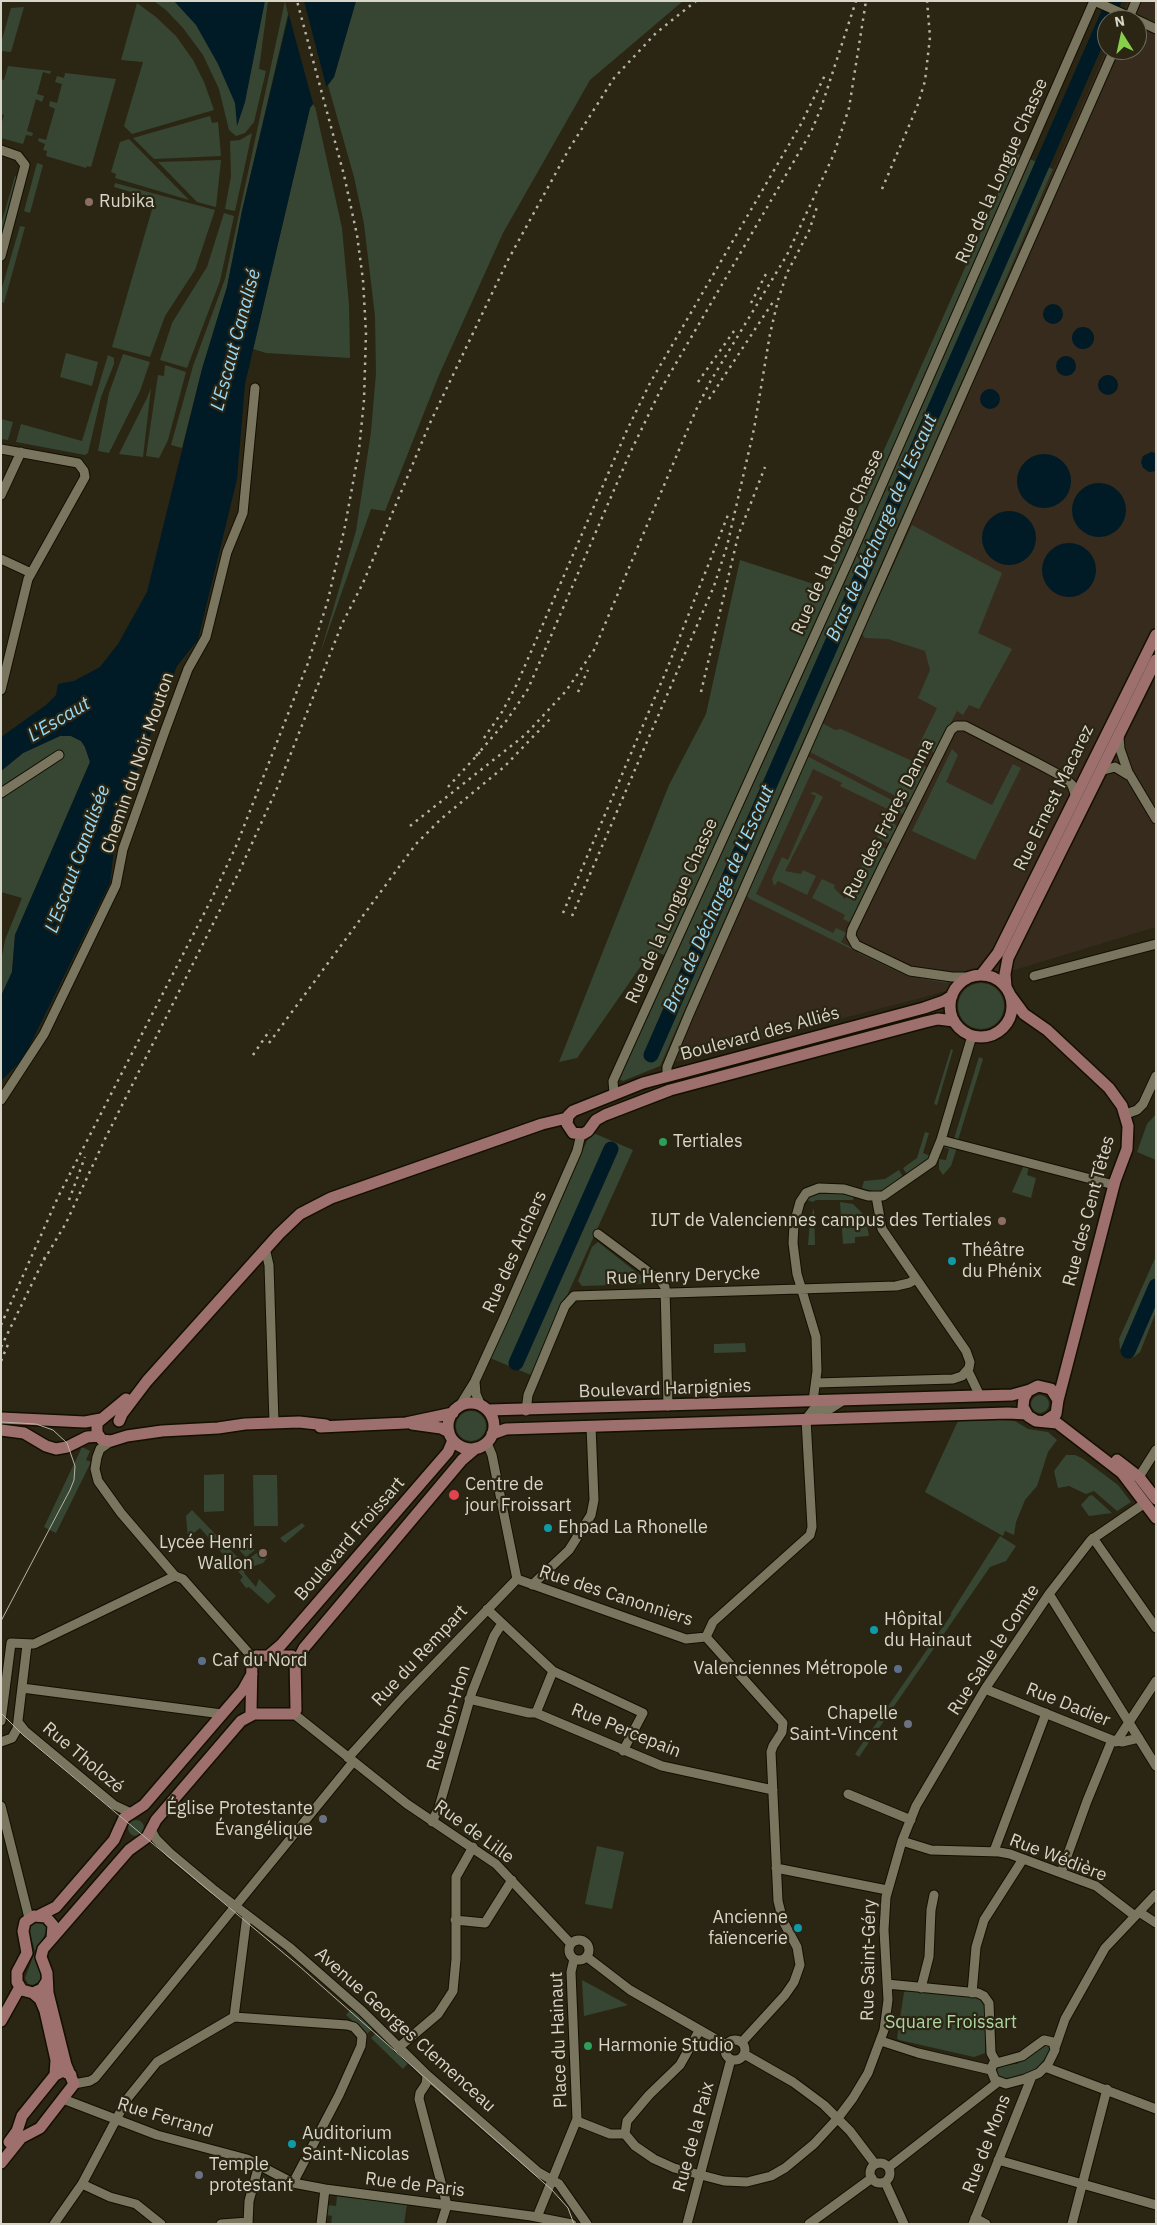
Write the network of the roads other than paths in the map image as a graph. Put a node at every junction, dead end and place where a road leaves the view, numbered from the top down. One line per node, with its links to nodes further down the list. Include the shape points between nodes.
1 (1094, 1): 2 (street); 34 (street, Rue de la Longue Chasse, via 848,562 612,1081)
2 (1114, 10)
3 (1110, 60): 32 (street, via 697,994)
4 (1, 150): 5 (street, via 23,160 25,172)
5 (1, 256)
6 (255, 388): 35 (street, Chemin du Noir Mouton, via 243,513 227,552 206,637 188,669 165,731 123,849 116,885 44,1034)
7 (1, 449): 8 (street)
8 (21, 452): 9 (street); 11 (street, via 78,463 84,471 84,481)
9 (1, 495)
10 (1, 559): 11 (street)
11 (31, 573): 14 (street)
12 (1156, 635): 21 (main road, Rue Ernest Macarez)
13 (1156, 660): 16 (main road, Rue Ernest Macarez)
14 (4, 662): 15 (street)
15 (1, 690)
16 (1119, 733): 18 (main road, Rue Ernest Macarez); 19 (street, via 1122,756)
17 (59, 755): 20 (street)
18 (1100, 771): 19 (street, via 1118,768); 26 (main road, Rue Ernest Macarez, via 1008,958 1005,974)
19 (1131, 779): 22 (street)
20 (1, 793)
21 (1076, 794): 24 (main road, Rue Ernest Macarez, via 998,953); 24 (street, Rue des Frères Danna, via 1066,778 1046,767 965,726 951,730 851,936 856,945 910,971 952,977)
22 (1156, 818)
23 (1156, 944): 25 (street)
24 (976, 976): 26 (main road, via 995,978); 27 (main road, via 958,985)
25 (1034, 976)
26 (1008, 991): 28 (main road); 30 (main road, via 1012,1009)
27 (952, 996): 29 (main road, via 950,1007); 32 (main road, Boulevard des Alliés, via 924,1008)
28 (1029, 1018): 30 (main road); 37 (main road, via 1109,1088)
29 (954, 1021): 31 (main road); 39 (main road, Boulevard des Alliés, via 930,1020 670,1090 610,1112)
30 (1008, 1022): 31 (main road, via 990,1036)
31 (972, 1036): 41 (street)
32 (667, 1076): 34 (main road, Boulevard des Alliés)
33 (1156, 1076): 37 (street, Rue des Cent Têtes, via 1143,1104)
34 (614, 1094): 36 (main road, Boulevard des Alliés)
35 (1, 1100)
36 (579, 1109): 38 (main road, Boulevard des Alliés); 39 (main road, via 589,1113)
37 (1126, 1114): 42 (main road, Rue des Cent Têtes, via 1128,1144)
38 (567, 1118): 40 (main road, via 569,1129); 45 (main road, Boulevard des Alliés, via 547,1122 325,1200 295,1218)
39 (592, 1124): 40 (main road, Boulevard des Alliés)
40 (581, 1134): 52 (street, Rue des Archers, via 578,1151)
41 (941, 1140): 42 (street); 43 (street, via 929,1165 890,1193)
42 (1114, 1185): 49 (main road, Rue des Cent Têtes)
43 (876, 1196): 46 (street, via 882,1229); 47 (street, via 840,1188 815,1189 804,1196 795,1219 793,1243)
44 (598, 1234): 48 (street, via 661,1281)
45 (266, 1248): 51 (main road, Boulevard des Alliés); 70 (street)
46 (916, 1279): 47 (street, Rue Henry Derycke, via 896,1286); 50 (street, via 966,1350 970,1362)
47 (802, 1289): 48 (street, Rue Henry Derycke); 53 (street, via 816,1337)
48 (666, 1293): 60 (street); 63 (street, Rue Henry Derycke, via 582,1295 569,1300 528,1396)
49 (1066, 1367): 54 (main road, via 1056,1378); 59 (main road, Rue des Cent Têtes)
50 (968, 1371): 53 (street, via 953,1379); 56 (street)
51 (147, 1381): 66 (main road); 69 (main road, via 122,1414)
52 (475, 1381): 61 (street, via 476,1394); 62 (street, Rue des Archers)
53 (816, 1383): 58 (street)
54 (1041, 1386): 55 (main road); 59 (main road, via 1051,1389)
55 (1030, 1390): 56 (main road, Boulevard Harpignies, via 1014,1395); 64 (main road, via 1023,1402)
56 (980, 1396): 57 (main road, Boulevard Harpignies)
57 (844, 1400): 58 (main road, Boulevard Harpignies); 67 (street, Boulevard Harpignies, via 830,1409 813,1410)
58 (813, 1401): 60 (main road, Boulevard Harpignies)
59 (1058, 1404): 68 (main road, via 1053,1416); 82 (main road, via 1064,1420)
60 (668, 1406): 63 (main road, Boulevard Harpignies)
61 (484, 1408): 62 (main road, Boulevard Harpignies, via 470,1403); 63 (main road, Boulevard Harpignies); 80 (main road, via 493,1420)
62 (456, 1410): 71 (main road, Boulevard Harpignies, via 441,1417); 78 (main road, via 449,1420)
63 (526, 1411)
64 (1027, 1414): 67 (main road, Boulevard Harpignies); 68 (main road, via 1035,1420)
65 (1, 1418): 66 (main road, via 85,1422)
66 (103, 1418): 69 (main road, via 114,1417); 77 (main road, via 96,1428)
67 (806, 1419): 73 (main road, Boulevard Harpignies); 93 (street, via 811,1532 713,1622)
68 (1045, 1421): 83 (main road, via 1059,1425 1122,1473)
69 (120, 1423): 76 (main road, Boulevard Harpignies); 79 (main road, via 121,1431)
70 (274, 1423): 72 (main road, Boulevard Harpignies); 74 (main road, Boulevard Harpignies)
71 (406, 1423): 72 (main road, Boulevard Harpignies); 78 (main road, Boulevard Harpignies, via 441,1428)
72 (326, 1425): 74 (main road, Boulevard Harpignies, via 297,1430)
73 (591, 1426): 80 (main road, Boulevard Harpignies, via 506,1428); 88 (street, via 594,1500 591,1515 568,1550)
74 (218, 1428): 76 (main road, Boulevard Harpignies)
75 (1, 1430): 77 (main road, via 26,1434 56,1449)
76 (162, 1430): 79 (main road, Boulevard Harpignies)
77 (98, 1436): 79 (main road)
78 (451, 1436): 80 (main road, Boulevard Harpignies, via 465,1448); 95 (main road, Boulevard Froissart, via 448,1452)
79 (114, 1440): 86 (street, via 100,1450 96,1458 98,1481)
80 (485, 1442): 87 (street, via 492,1455); 97 (main road, Boulevard Froissart, via 462,1460 304,1648)
81 (1153, 1454): 82 (street)
82 (1139, 1477): 83 (main road)
83 (1150, 1501): 84 (main road); 85 (street, Rue Salle le Comte)
84 (1156, 1518)
85 (1093, 1538): 89 (street, Rue Salle le Comte); 92 (street)
86 (175, 1576): 94 (street); 96 (street, via 182,1579)
87 (517, 1580): 88 (street, Rue des Canonniers); 90 (street, Rue du Rempart)
88 (532, 1585): 93 (street, Rue des Canonniers, via 686,1639)
89 (1049, 1594): 102 (street, Rue Salle le Comte); 110 (street)
90 (487, 1609): 91 (street); 116 (street, Rue du Rempart)
91 (501, 1625): 98 (street); 103 (street, Rue Hon-Hon)
92 (1156, 1628)
93 (706, 1637): 118 (street, via 782,1720 782,1732 772,1750)
94 (27, 1645): 101 (street); 109 (street, via 11,1643)
95 (268, 1656): 96 (main road); 97 (main road, via 292,1656)
96 (253, 1658): 99 (main road)
97 (296, 1664): 108 (main road)
98 (552, 1672): 104 (street); 115 (street, via 643,1713)
99 (252, 1674): 106 (main road); 107 (main road, via 251,1710)
100 (1156, 1681): 110 (street)
101 (22, 1688): 106 (street); 111 (street)
102 (985, 1689): 105 (street, Rue Dadier); 122 (street, Rue Salle le Comte)
103 (469, 1699): 104 (street, Rue Percepain); 123 (street, Rue Hon-Hon)
104 (536, 1713): 115 (street, Rue Percepain)
105 (1046, 1713): 113 (street, Rue Dadier); 129 (street)
106 (222, 1714): 121 (main road)
107 (254, 1714): 108 (main road); 124 (main road, via 241,1721)
108 (294, 1714): 116 (street, Rue de Lille)
109 (1, 1721)
110 (1129, 1721): 112 (street); 113 (street)
111 (18, 1722): 114 (street, via 12,1738); 121 (street, Rue Tholozé, via 114,1805)
112 (1139, 1738): 113 (street, Rue Dadier, via 1127,1742); 117 (street)
113 (1114, 1741): 132 (street, via 1087,1801)
114 (1, 1742)
115 (623, 1751): 118 (street, Rue Percepain, via 662,1766)
116 (351, 1760): 123 (street, Rue de Lille); 137 (street, Rue du Rempart)
117 (1156, 1766)
118 (773, 1790): 131 (street)
119 (848, 1794): 122 (street)
120 (1, 1806): 140 (street)
121 (133, 1813): 124 (main road, via 145,1816); 125 (main road, via 123,1820)
122 (911, 1820): 126 (street, Rue Salle le Comte)
123 (432, 1822): 128 (street, Rue de Lille)
124 (151, 1828): 127 (main road, via 145,1840); 137 (street, via 156,1839 170,1853)
125 (120, 1829): 127 (main road, via 126,1840); 140 (main road, via 112,1843 56,1907)
126 (902, 1841): 129 (street, Rue Wédière, via 930,1850); 134 (street, Rue Saint-Géry)
127 (137, 1843): 143 (main road)
128 (473, 1847): 133 (street, Rue de Lille); 141 (street, via 456,1877)
129 (994, 1852): 130 (street, Rue Wédière)
130 (1023, 1859): 132 (street, Rue Wédière); 152 (street, via 984,1920 977,1943)
131 (776, 1868): 134 (street); 159 (street, via 780,1910 797,1947 799,1968 786,1994)
132 (1062, 1873): 138 (street, Rue Wédière, via 1100,1888)
133 (512, 1880): 141 (street, via 485,1922); 144 (street, Rue de Lille)
134 (887, 1890): 148 (street, Rue Saint-Géry, via 884,1923)
135 (1156, 1894): 138 (street)
136 (934, 1895): 150 (street, via 929,1957)
137 (236, 1905): 139 (street, Avenue Georges Clemenceau); 170 (street, Rue du Rempart, via 95,2078 88,2082)
138 (1137, 1914): 142 (street, Rue Wédière); 154 (street, via 1105,1948)
139 (247, 1915): 153 (street); 161 (street, Avenue Georges Clemenceau, via 336,1988)
140 (35, 1917): 143 (main road, via 47,1918 52,1923); 149 (main road, via 23,1930 26,1958 16,1976)
141 (455, 1920): 161 (street, via 456,1972 451,1996 438,2014)
142 (1156, 1923)
143 (52, 1938): 147 (main road, via 41,1955)
144 (571, 1944): 145 (street, via 577,1940 586,1942 589,1949); 146 (street, via 569,1952)
145 (587, 1957): 146 (street); 156 (street, via 623,1985)
146 (574, 1959): 177 (street, Place du Hainaut, via 571,1972)
147 (47, 1981): 151 (main road, via 42,1989); 170 (main road)
148 (887, 1984): 150 (street); 157 (street, Rue Saint-Géry, via 888,2010)
149 (20, 1987): 151 (main road); 155 (main road)
150 (921, 1988): 152 (street)
151 (33, 1993): 167 (main road, via 40,1999 44,2011 56,2060)
152 (972, 1993): 165 (street, via 982,1994 988,2000)
153 (234, 2017): 176 (street, via 157,2062 132,2092); 190 (street, via 350,2026 361,2034 361,2046 339,2094)
154 (1065, 2019): 158 (street); 162 (street)
155 (1, 2021)
156 (698, 2031): 160 (street); 180 (street, via 680,2065 649,2094 627,2121)
157 (881, 2041): 165 (street, via 925,2054); 175 (street, Rue Saint-Géry, via 860,2086)
158 (1042, 2041): 162 (street, via 1052,2041); 165 (street, via 1022,2056)
159 (742, 2042): 160 (street, via 732,2040); 163 (street)
160 (726, 2045): 164 (street, via 725,2054)
161 (398, 2048): 168 (street, Avenue Georges Clemenceau)
162 (1055, 2048): 166 (street)
163 (744, 2054): 164 (street); 175 (street, via 806,2091)
164 (732, 2060): 187 (street, Rue de la Paix)
165 (993, 2066): 171 (street, via 993,2079)
166 (1046, 2067): 169 (street); 172 (street)
167 (55, 2075): 170 (main road, via 62,2071); 178 (main road)
168 (427, 2075): 188 (street, Avenue Georges Clemenceau, via 538,2172); 196 (street, via 419,2099)
169 (1032, 2076): 171 (street, via 1006,2084); 182 (street, Rue de Mons)
170 (72, 2080): 173 (main road)
171 (998, 2082): 186 (street)
172 (1108, 2089): 174 (street); 193 (street)
173 (64, 2099): 176 (street, Rue Ferrand); 179 (main road, via 40,2128)
174 (1156, 2109)
175 (838, 2118): 184 (street); 187 (street, Rue Saint-Géry, via 809,2148 771,2176 740,2182)
176 (116, 2120): 185 (street, Rue Ferrand, via 164,2138); 192 (street)
177 (577, 2121): 180 (street, via 610,2134); 188 (street)
178 (20, 2122): 179 (main road, via 26,2130); 181 (main road, via 17,2132)
179 (33, 2131): 183 (main road, via 19,2140)
180 (625, 2134): 187 (street, Rue Saint-Géry, via 631,2143 654,2158)
181 (1, 2152)
182 (998, 2160): 193 (street); 198 (street, Rue de Mons)
183 (1, 2163)
184 (875, 2164): 186 (street, via 883,2163); 189 (street, via 870,2170)
185 (259, 2165): 190 (street, Rue de Paris); 199 (street, via 249,2201)
186 (889, 2167): 191 (street, via 890,2175)
187 (700, 2176): 207 (street, Rue de la Paix)
188 (552, 2178): 197 (street); 206 (street, Avenue Georges Clemenceau)
189 (872, 2178): 191 (street); 208 (street)
190 (293, 2182): 194 (street, Rue de Paris)
191 (885, 2182): 209 (street)
192 (82, 2184): 200 (street); 201 (street, via 136,2204)
193 (1082, 2184): 195 (street); 211 (street)
194 (326, 2190): 196 (street, Rue de Paris); 203 (street)
195 (1156, 2204)
196 (447, 2205): 197 (street, Rue de Paris); 204 (street)
197 (537, 2218): 205 (street, Rue de Paris)
198 (974, 2221): 210 (street)
199 (248, 2223): 202 (street)
200 (54, 2224)
201 (160, 2224)
202 (221, 2224)
203 (320, 2224)
204 (441, 2224)
205 (572, 2224)
206 (587, 2224)
207 (687, 2224)
208 (809, 2224)
209 (904, 2224)
210 (986, 2224)
211 (1072, 2224)

